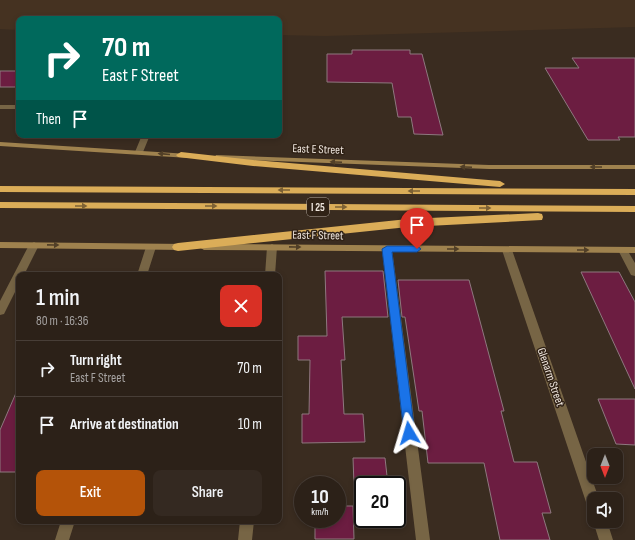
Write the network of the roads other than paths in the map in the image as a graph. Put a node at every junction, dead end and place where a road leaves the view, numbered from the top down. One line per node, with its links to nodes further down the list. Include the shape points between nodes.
1 (0, 107): 2 (street)
2 (16, 107)
3 (145, 138): 5 (street)
4 (0, 144): 5 (main road, East E Street)
5 (139, 152): 6 (main road, East E Street, one-way to 5)
6 (181, 155): 7 (main road, East E Street, one-way to 6, via 488,167); 9 (highway, via 472,182)
7 (635, 168)
8 (0, 189): 9 (highway, I 25, one-way to 8)
9 (635, 191)
10 (0, 205): 11 (highway, I 25, one-way to 11)
11 (635, 211): 15 (highway, via 408,223)
12 (0, 245): 13 (main road, East F Street)
13 (34, 245): 14 (main road, East F Street, one-way to 14); 21 (street)
14 (151, 247): 15 (main road, East F Street); 22 (street)
15 (178, 247): 16 (main road, East F Street)
16 (272, 247): 17 (main road, East F Street, one-way to 17); 23 (street)
17 (387, 249): 18 (main road, East F Street, one-way to 18); 33 (street)
18 (508, 250): 19 (main road, East F Street, one-way to 19); 27 (street, Glenarm Street)
19 (622, 250): 20 (main road, East F Street); 24 (street)
20 (635, 250)
21 (20, 272)
22 (143, 272)
23 (270, 272)
24 (635, 272)
25 (16, 280): 26 (street)
26 (0, 311)
27 (590, 492)
28 (67, 524): 31 (street)
29 (247, 524): 32 (street)
30 (602, 528): 34 (street)
31 (62, 540)
32 (246, 540)
33 (423, 540)
34 (606, 540)

